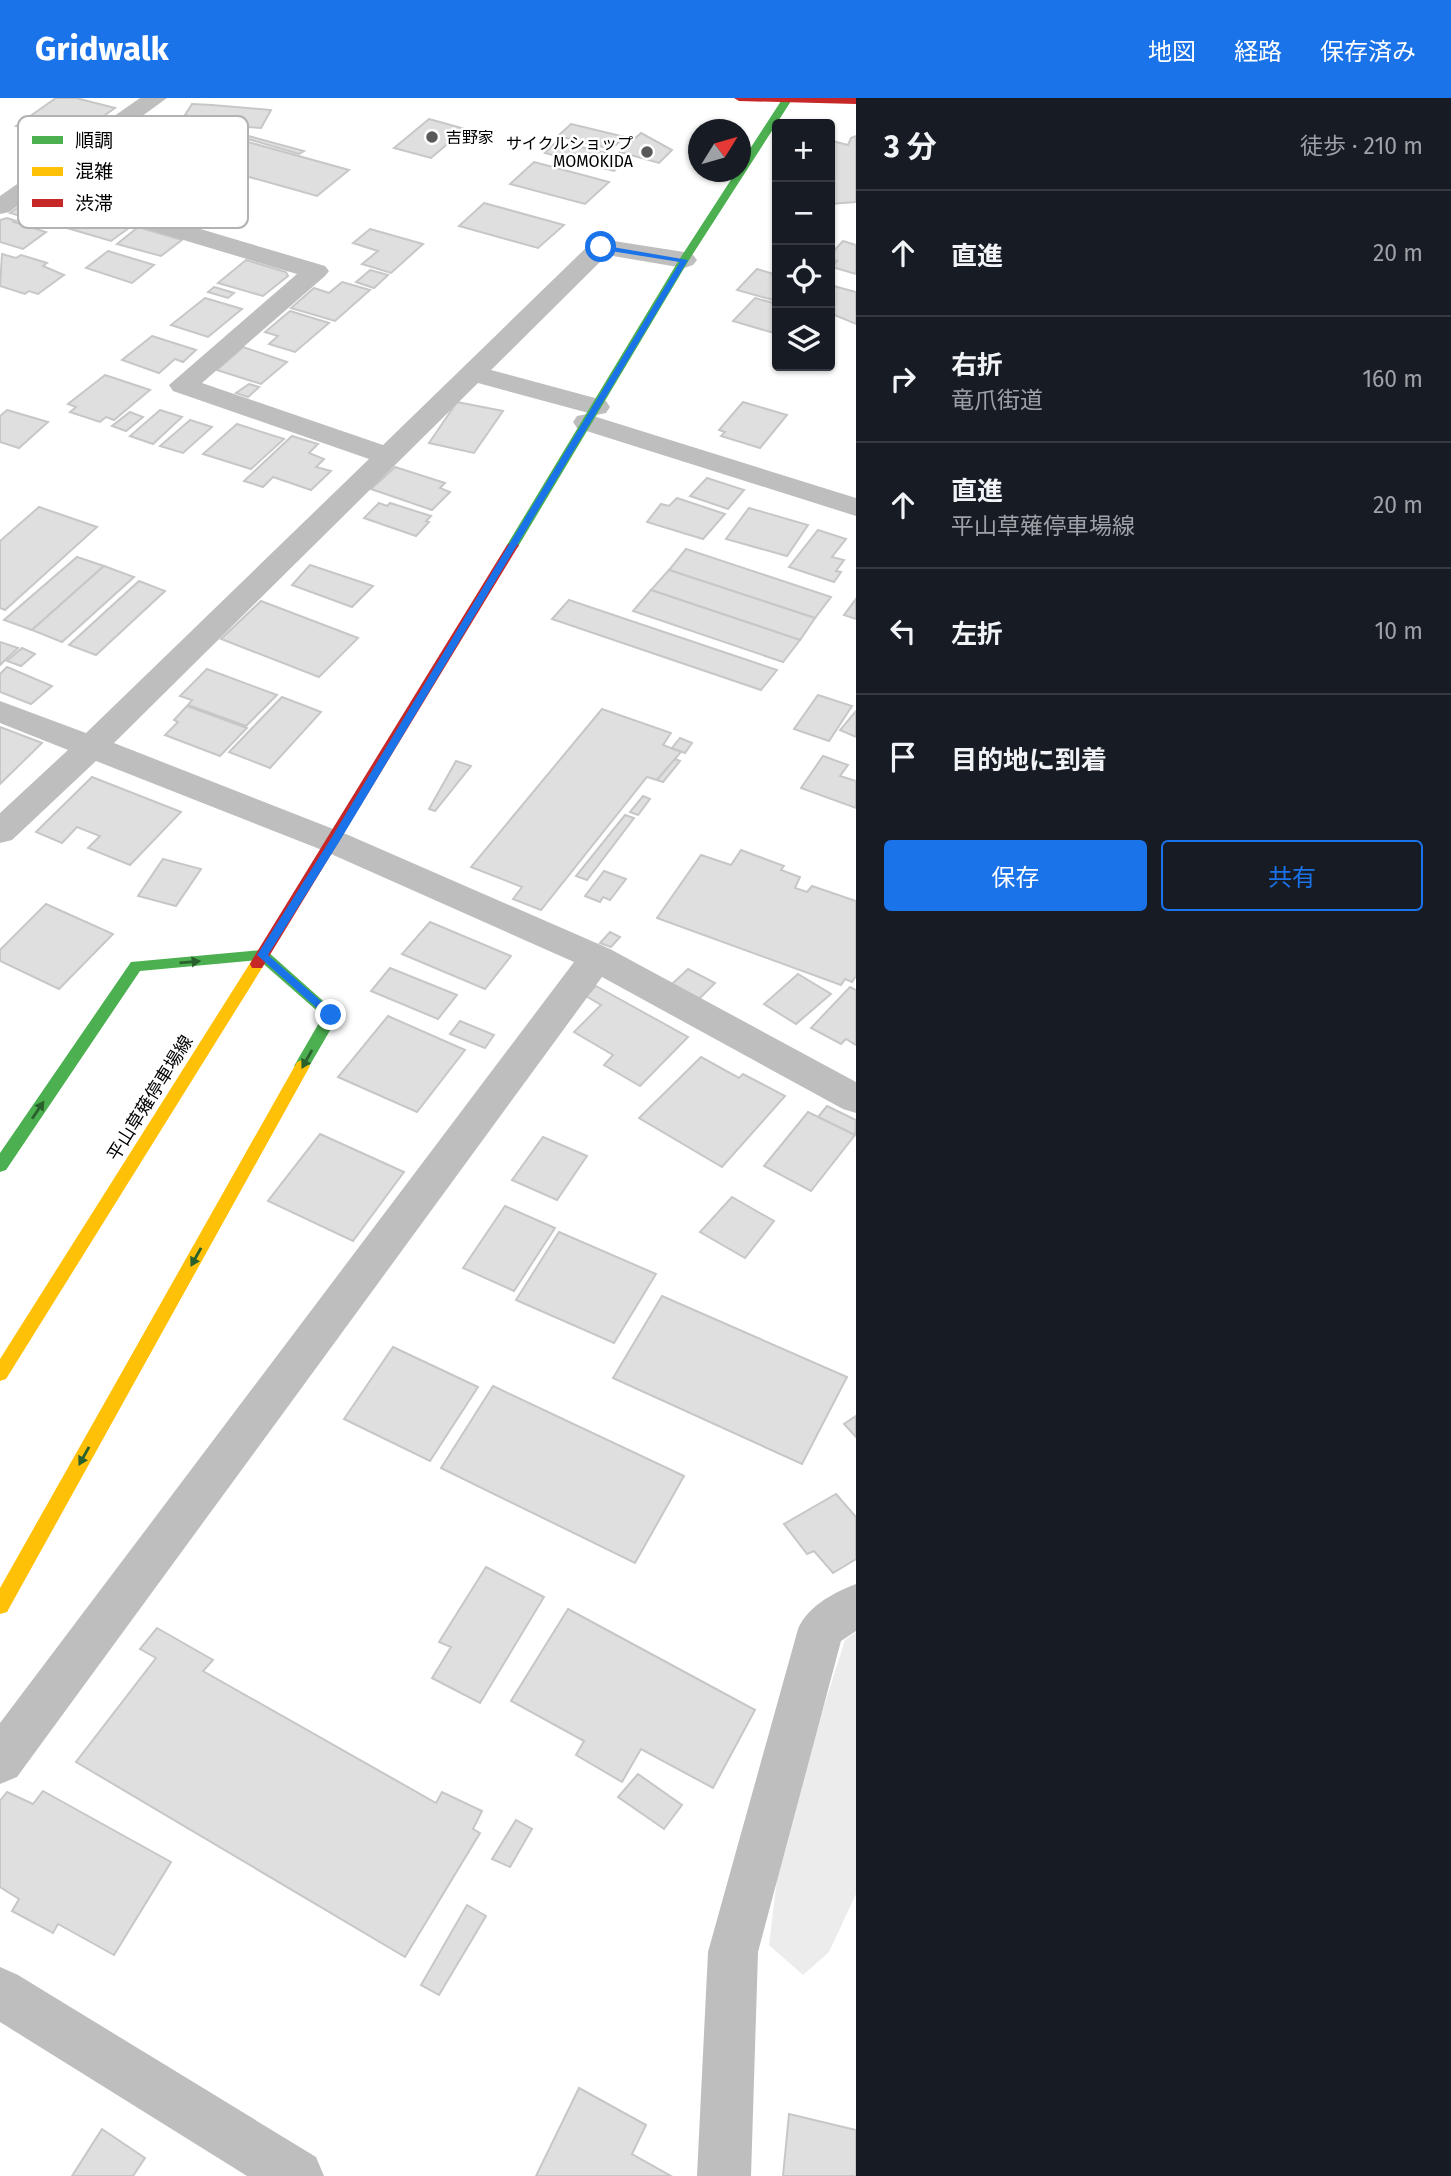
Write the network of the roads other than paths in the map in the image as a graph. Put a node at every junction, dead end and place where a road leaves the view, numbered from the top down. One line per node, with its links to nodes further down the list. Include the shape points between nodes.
1 (155, 98): 5 (street)
2 (739, 98): 3 (main road)
3 (787, 99): 4 (main road); 9 (main road, 平山草薙停車場線)
4 (856, 102)
5 (129, 116)
6 (18, 194): 7 (street)
7 (0, 207)
8 (171, 228): 12 (street, via 316,271 183,385)
9 (684, 260): 10 (street, via 601,247); 11 (main road, 平山草薙停車場線)
10 (473, 373): 11 (street); 12 (street)
11 (591, 415): 13 (street); 17 (main road, 平山草薙停車場線)
12 (388, 456): 15 (street)
13 (856, 507)
14 (0, 710): 15 (street)
15 (91, 747): 16 (street); 17 (street)
16 (0, 832)
17 (334, 842): 18 (main road, 平山草薙停車場線); 19 (street)
18 (262, 955): 21 (main road, one-way to 18, via 136,966); 22 (main road, 平山草薙停車場線); 24 (main road, one-way to 24, via 331,1015)
19 (597, 958): 20 (street); 25 (street)
20 (856, 1099)
21 (0, 1166)
22 (0, 1374)
23 (856, 1605): 28 (street, via 821,1629 733,1952)
24 (0, 1606)
25 (0, 1761)
26 (0, 1993): 27 (street)
27 (297, 2176)
28 (724, 2176)

